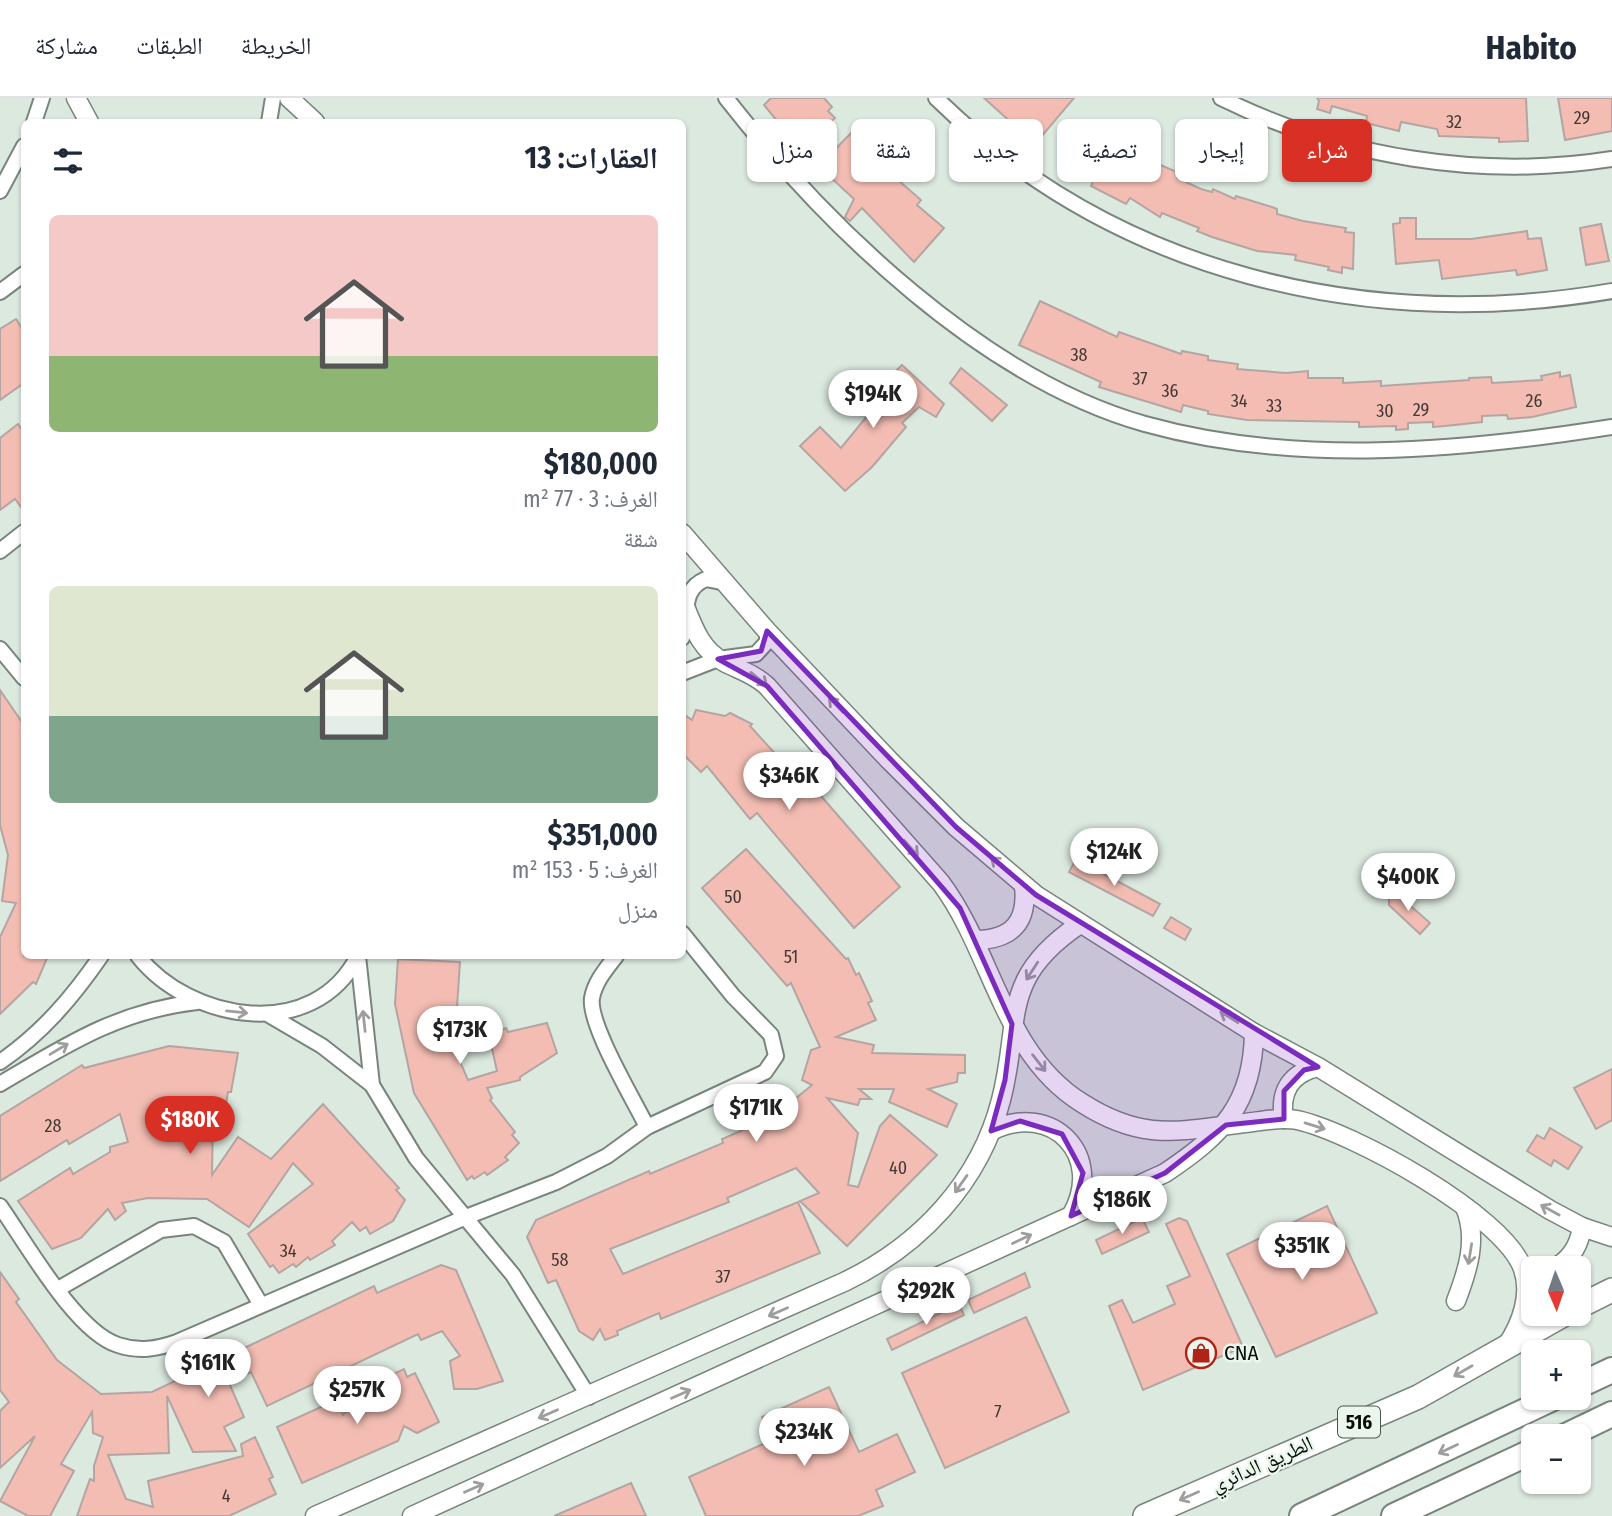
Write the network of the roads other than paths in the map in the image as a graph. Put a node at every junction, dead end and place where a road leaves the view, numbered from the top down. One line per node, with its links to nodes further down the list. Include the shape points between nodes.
1 (42, 98): 8 (street)
2 (76, 98): 9 (street)
3 (273, 98): 10 (street)
4 (289, 98): 11 (street)
5 (726, 98): 18 (street, via 802,188 904,282 1015,367 1098,408 1188,435 1338,449 1496,443)
6 (936, 98): 16 (street, via 1027,176 1103,222 1226,270 1311,291 1396,302 1482,303)
7 (1221, 98): 13 (street, via 1294,129 1393,155 1545,167)
8 (35, 119)
9 (87, 119)
10 (270, 119)
11 (312, 119)
12 (21, 155): 14 (street)
13 (1612, 159)
14 (0, 191)
15 (21, 276): 17 (street)
16 (1612, 291)
17 (0, 292)
18 (1612, 427)
19 (21, 534): 21 (street)
20 (686, 538): 22 (street)
21 (0, 551)
22 (727, 584): 23 (street, via 713,578 699,582); 25 (street)
23 (686, 598)
24 (686, 608): 27 (street, via 701,642)
25 (767, 631): 27 (street, via 761,651); 30 (street, one-way to 25, via 956,827)
26 (0, 649): 29 (street)
27 (718, 659): 28 (street); 33 (street, one-way to 33, via 749,671 767,685 942,883)
28 (686, 671)
29 (21, 674)
30 (1024, 886): 31 (street); 33 (street, via 1026,903 1010,932 994,940)
31 (1080, 925): 41 (street, one-way to 41, via 1034,966 1016,1003); 42 (street, one-way to 31)
32 (686, 938): 49 (street, via 771,1035 776,1056 757,1079)
33 (977, 940): 41 (street)
34 (99, 959): 43 (street, via 59,1013)
35 (141, 959): 39 (street, via 162,981)
36 (356, 959): 40 (street, via 331,988)
37 (358, 959): 46 (street, one-way to 37)
38 (614, 959): 49 (street, via 595,986 594,1018)
39 (197, 1002): 40 (street, one-way to 40, via 221,1010); 45 (street, one-way to 39, via 101,1026 141,1012)
40 (270, 1015): 46 (street, via 322,1046)
41 (1012, 1024): 48 (street, one-way to 48, via 1047,1074 1079,1101 1116,1121 1174,1133); 50 (street, via 1005,1080)
42 (1254, 1033): 44 (street); 48 (street, via 1245,1090)
43 (0, 1062)
44 (1318, 1067): 47 (street, via 1304,1070 1288,1085 1282,1104); 55 (street, one-way to 44)
45 (0, 1084)
46 (372, 1085): 54 (street, via 416,1158)
47 (1284, 1119): 48 (street); 52 (street, one-way to 52, via 1356,1141)
48 (1226, 1125): 53 (street, via 1165,1173)
49 (648, 1127): 54 (street, via 587,1167)
50 (991, 1131): 53 (street, via 1020,1121 1049,1126 1062,1134 1080,1159 1083,1173 1083,1188); 69 (street, one-way to 69, via 975,1164 939,1214 908,1245 872,1269)
51 (0, 1206): 59 (street)
52 (1465, 1207): 58 (street, via 1498,1234); 62 (street, one-way to 62, via 1471,1251)
53 (1071, 1216): 75 (street, one-way to 53)
54 (466, 1217): 63 (street); 69 (street, via 513,1275)
55 (1582, 1227): 56 (street); 57 (street)
56 (1612, 1237)
57 (1571, 1256)
58 (1521, 1262)
59 (58, 1289): 63 (street, via 90,1329 131,1349 162,1347); 63 (street, via 161,1230 194,1226 224,1242)
60 (1612, 1290): 61 (highway)
61 (1591, 1300)
62 (1457, 1301)
63 (261, 1305)
64 (1521, 1314): 66 (street)
65 (1543, 1326): 66 (highway, الطريق الدائري / 516)
66 (1507, 1345): 76 (highway, الطريق الدائري / 516, one-way to 76, via 1418,1397)
67 (1612, 1370): 68 (highway)
68 (1591, 1380)
69 (589, 1397): 74 (street, one-way to 74)
70 (1527, 1410): 77 (highway, one-way to 77)
71 (1612, 1414): 72 (highway)
72 (1591, 1424)
73 (1521, 1457): 78 (highway)
74 (315, 1516)
75 (412, 1516)
76 (1144, 1516)
77 (1302, 1516)
78 (1394, 1516)

